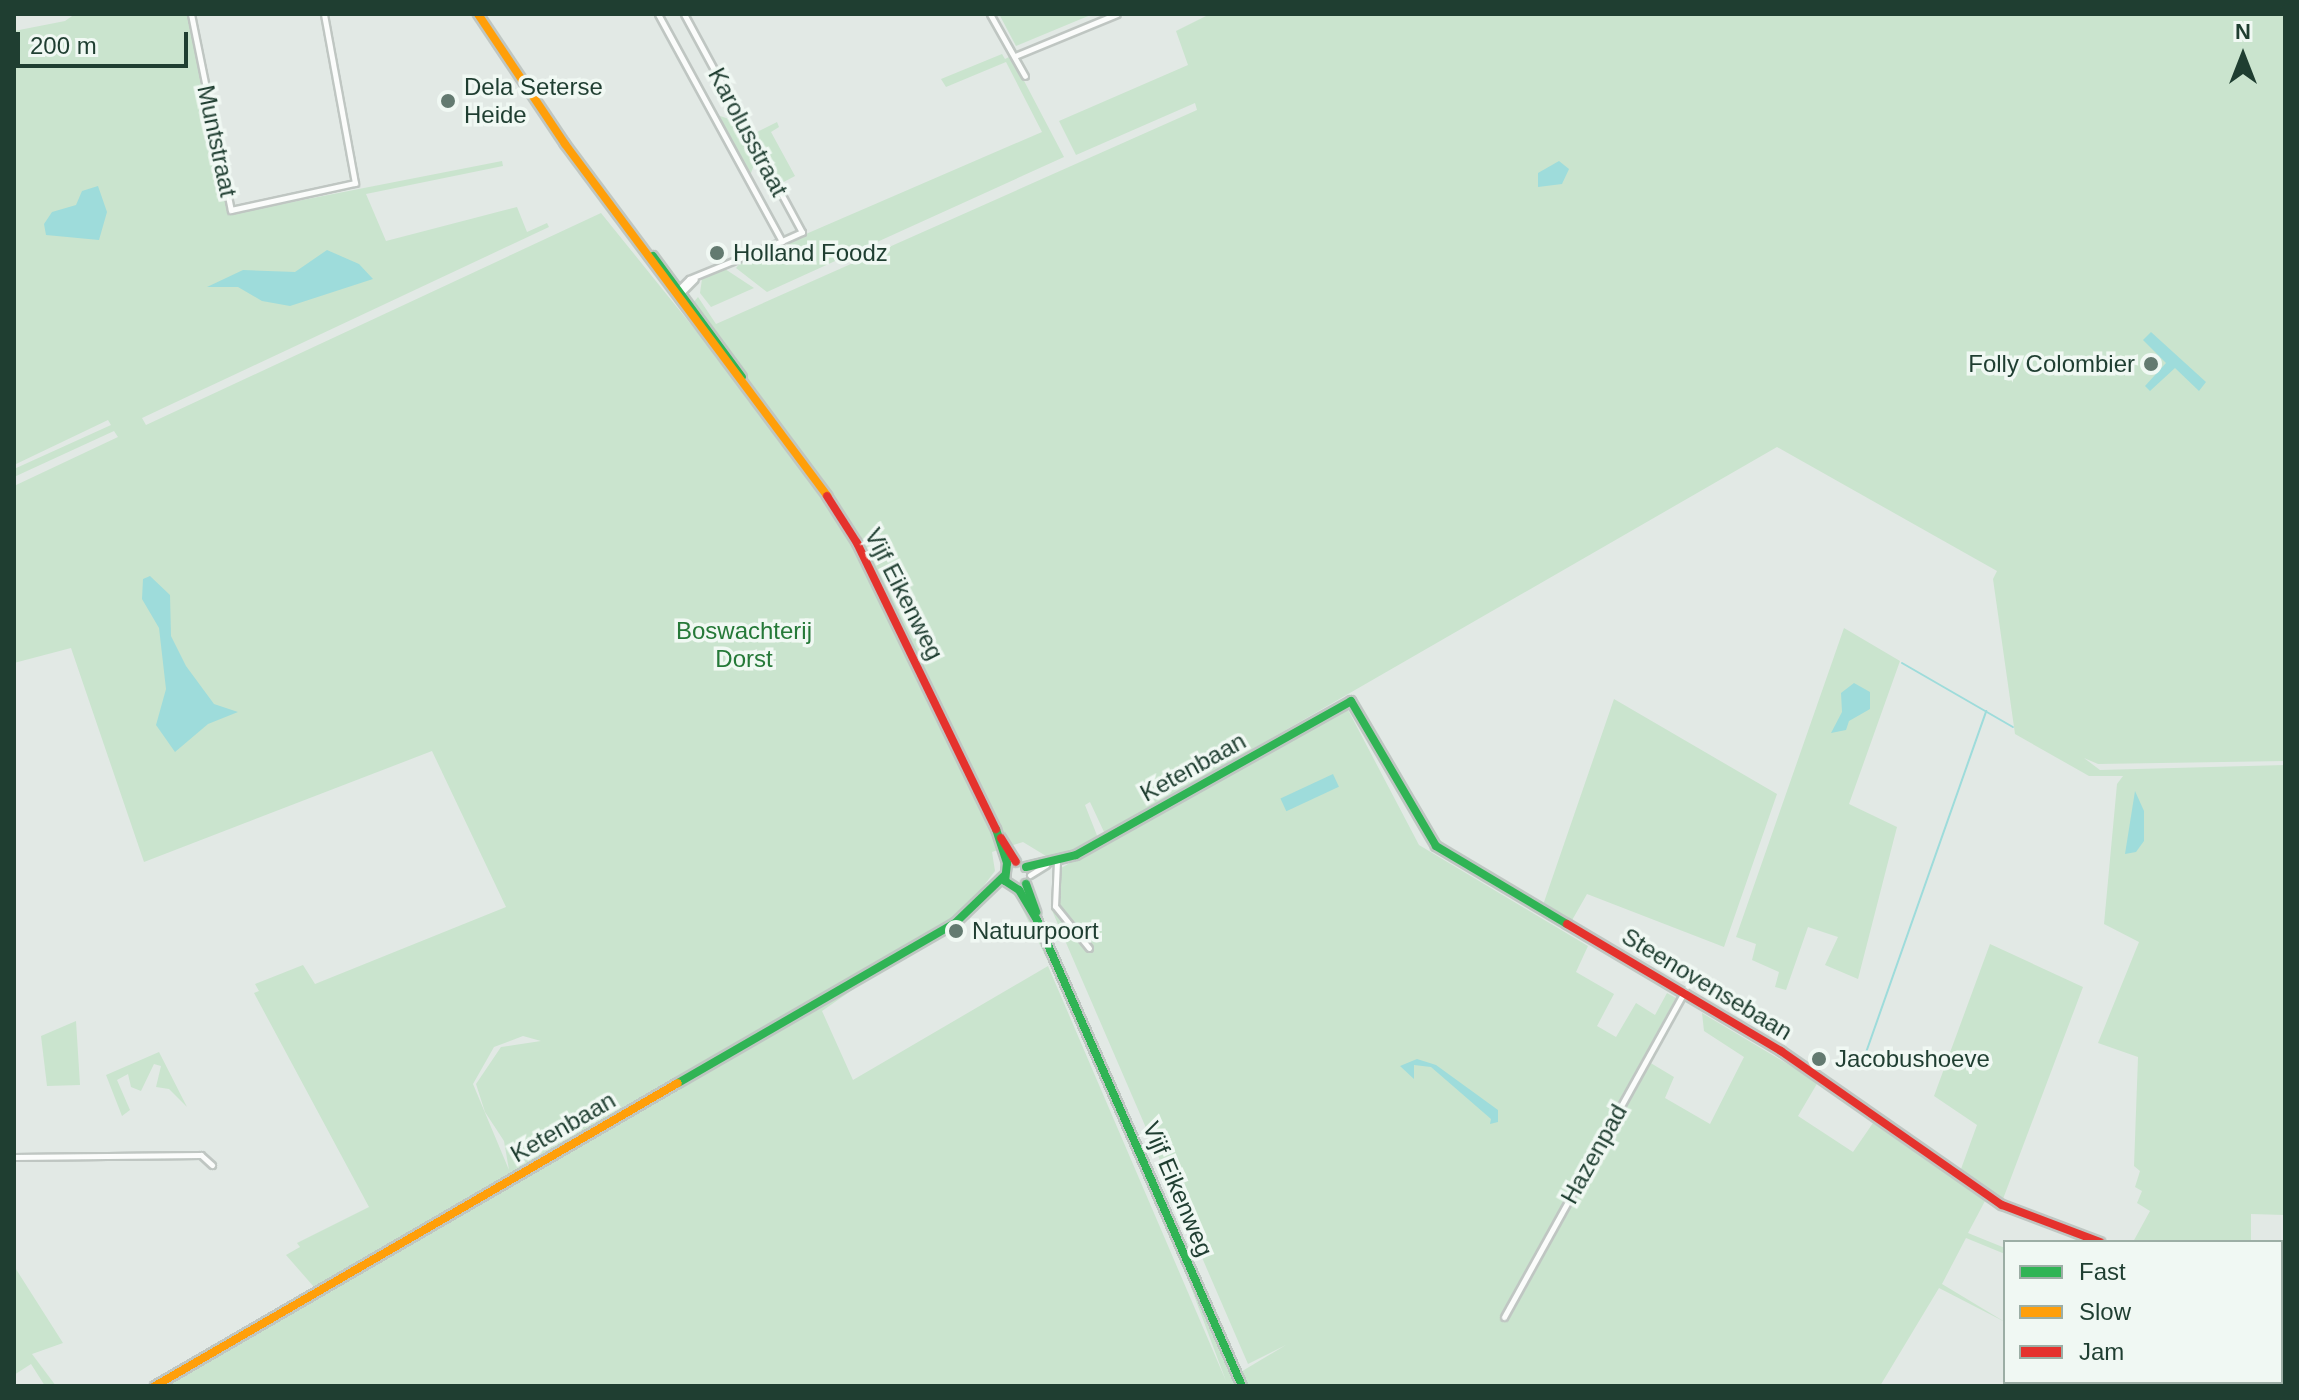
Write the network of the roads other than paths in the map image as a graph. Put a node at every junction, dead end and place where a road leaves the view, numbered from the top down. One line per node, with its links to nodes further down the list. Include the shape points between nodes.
1 (191, 14): 2 (street, Muntstraat, via 231,210 355,183)
2 (324, 14)
3 (478, 14): 11 (street, Vijf Eikenweg, via 639,244)
4 (658, 14): 10 (street, Karolusstraat)
5 (684, 14): 10 (street, Karolusstraat, via 802,232)
6 (990, 14): 8 (street)
7 (1117, 14): 8 (street)
8 (1015, 56): 9 (street)
9 (1025, 76)
10 (782, 241): 11 (street, via 696,279)
11 (679, 292): 13 (street, Vijf Eikenweg, via 857,543)
12 (1351, 701): 14 (street, Ketenbaan, via 1076,855); 20 (street, Steenovensebaan, via 1436,846)
13 (998, 834): 15 (street, Vijf Eikenweg); 17 (street, Vijf Eikenweg)
14 (1054, 861): 16 (street, Ketenbaan); 19 (street, via 1055,906)
15 (1016, 862): 16 (street); 17 (street)
16 (1027, 875): 17 (street, Ketenbaan); 18 (street, Vijf Eikenweg)
17 (1008, 878): 18 (street, Vijf Eikenweg); 25 (street, Ketenbaan, via 984,892 955,923)
18 (1037, 920): 26 (street, Vijf Eikenweg)
19 (1089, 948)
20 (1684, 992): 23 (street, Steenovensebaan, via 1819,1076 2002,1205); 24 (street, Hazenpad)
21 (14, 1157): 22 (street, via 201,1155)
22 (212, 1165)
23 (2095, 1240)
24 (1504, 1317)
25 (155, 1386)
26 (1242, 1386)

